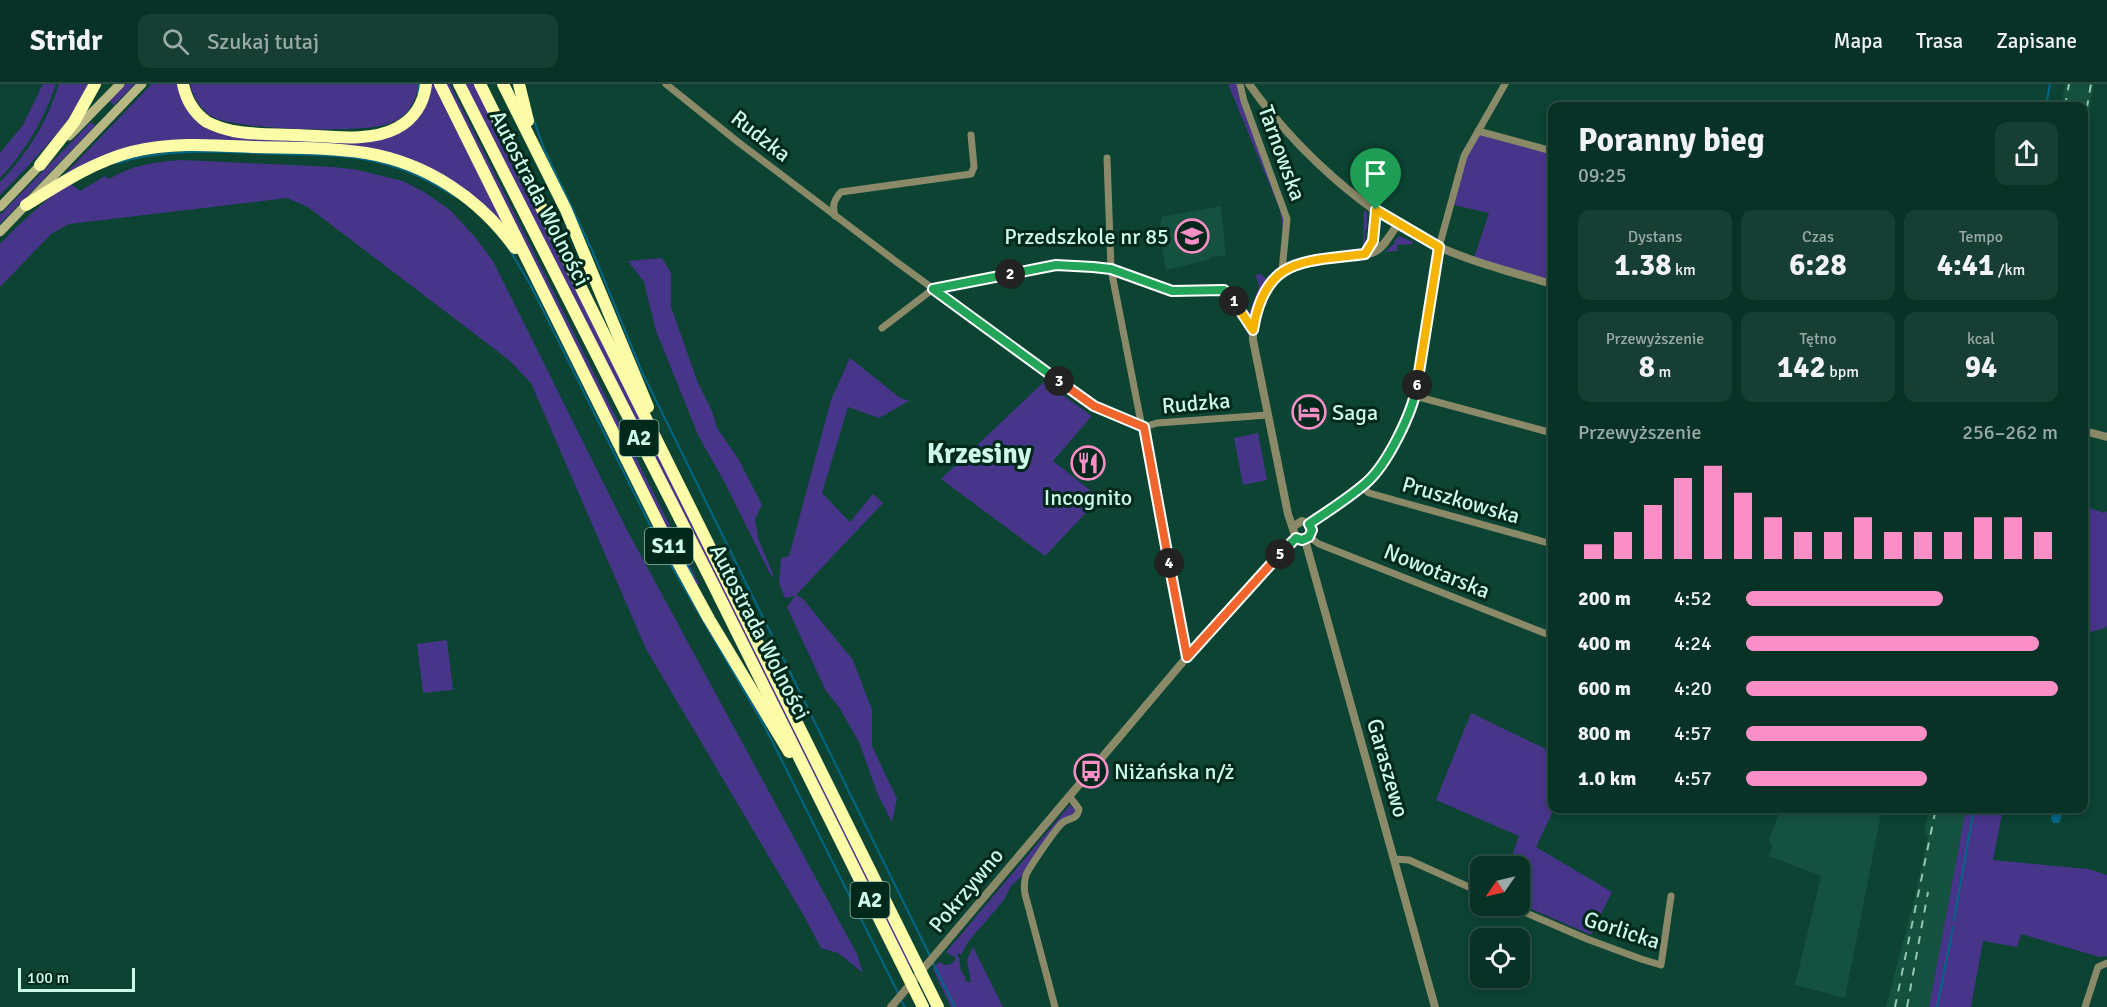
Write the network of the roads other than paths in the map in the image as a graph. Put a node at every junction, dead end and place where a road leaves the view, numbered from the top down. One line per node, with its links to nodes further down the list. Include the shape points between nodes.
1 (95, 84): 19 (highway, via 74,122)
2 (120, 84): 19 (main road)
3 (142, 84): 21 (main road)
4 (183, 84): 5 (highway, via 196,111 207,122 223,128 249,133 361,136 388,132 407,121 422,102)
5 (426, 84)
6 (440, 84): 32 (highway, S11)
7 (459, 84): 50 (highway, Autostrada Wolności / A2)
8 (480, 84): 42 (highway, Autostrada Wolności / A2)
9 (503, 84): 20 (highway)
10 (519, 84): 20 (highway, via 526,118)
11 (666, 84): 24 (street, Rudzka)
12 (1240, 84): 30 (street, Tarnowska, via 1285,210 1288,228)
13 (1250, 84): 23 (street, via 1300,145 1335,179)
14 (1505, 84): 15 (street)
15 (1478, 131): 17 (street); 27 (street, via 1464,156)
16 (971, 135): 24 (street, via 971,174 841,192 832,207)
17 (1548, 150)
18 (1107, 158): 29 (street)
19 (40, 165): 22 (main road)
20 (546, 170): 42 (highway, via 592,270)
21 (26, 205): 26 (main road); 32 (highway, via 94,166 151,148 201,145 365,153 416,168 467,197 501,228)
22 (0, 207)
23 (1376, 210): 25 (street); 28 (street, via 1373,241)
24 (835, 216): 33 (street, Rudzka)
25 (1398, 224): 27 (street); 28 (street, via 1377,250)
26 (0, 232)
27 (1439, 247): 31 (street); 36 (street)
28 (1365, 254): 30 (street, via 1307,262)
29 (1111, 269): 33 (street, via 1056,265); 35 (street, via 1172,291 1224,290); 38 (street)
30 (1282, 271): 35 (street, via 1264,295)
31 (1548, 283)
32 (540, 288): 50 (highway, S11, via 692,589 777,734)
33 (933, 289): 34 (street); 38 (street, Rudzka, via 1094,406)
34 (882, 328)
35 (1253, 330): 37 (street)
36 (1415, 396): 39 (street); 43 (street, via 1387,455)
37 (1268, 416): 38 (street, Rudzka); 45 (street, via 1288,514)
38 (1144, 427): 49 (street)
39 (1548, 432)
40 (2088, 432): 41 (street)
41 (2107, 437)
42 (666, 460): 59 (highway, Autostrada Wolności / A2)
43 (1362, 486): 44 (street); 47 (street, Pruszkowska, via 1369,493)
44 (1309, 524): 45 (street, via 1302,521); 46 (street, via 1312,530)
45 (1294, 526): 46 (street, via 1293,533)
46 (1303, 538): 48 (street, Nowotarska); 49 (street, Pokrzywno); 52 (street, Garaszewo)
47 (1548, 543)
48 (1548, 634)
49 (1187, 657): 51 (street, Pokrzywno)
50 (817, 793): 58 (highway, Autostrada Wolności / A2)
51 (1069, 796): 57 (street, Pokrzywno); 60 (street, Pokrzywno, via 1079,813 1062,824 1024,883)
52 (1394, 859): 53 (street, via 1409,861); 61 (street, Garaszewo)
53 (1470, 888)
54 (1671, 896): 55 (street, Gorlicka, via 1661,965)
55 (1530, 915)
56 (2107, 963): 62 (street, via 2098,968)
57 (891, 1007)
58 (923, 1007)
59 (938, 1007)
60 (1055, 1007)
61 (1435, 1007)
62 (2085, 1007)

